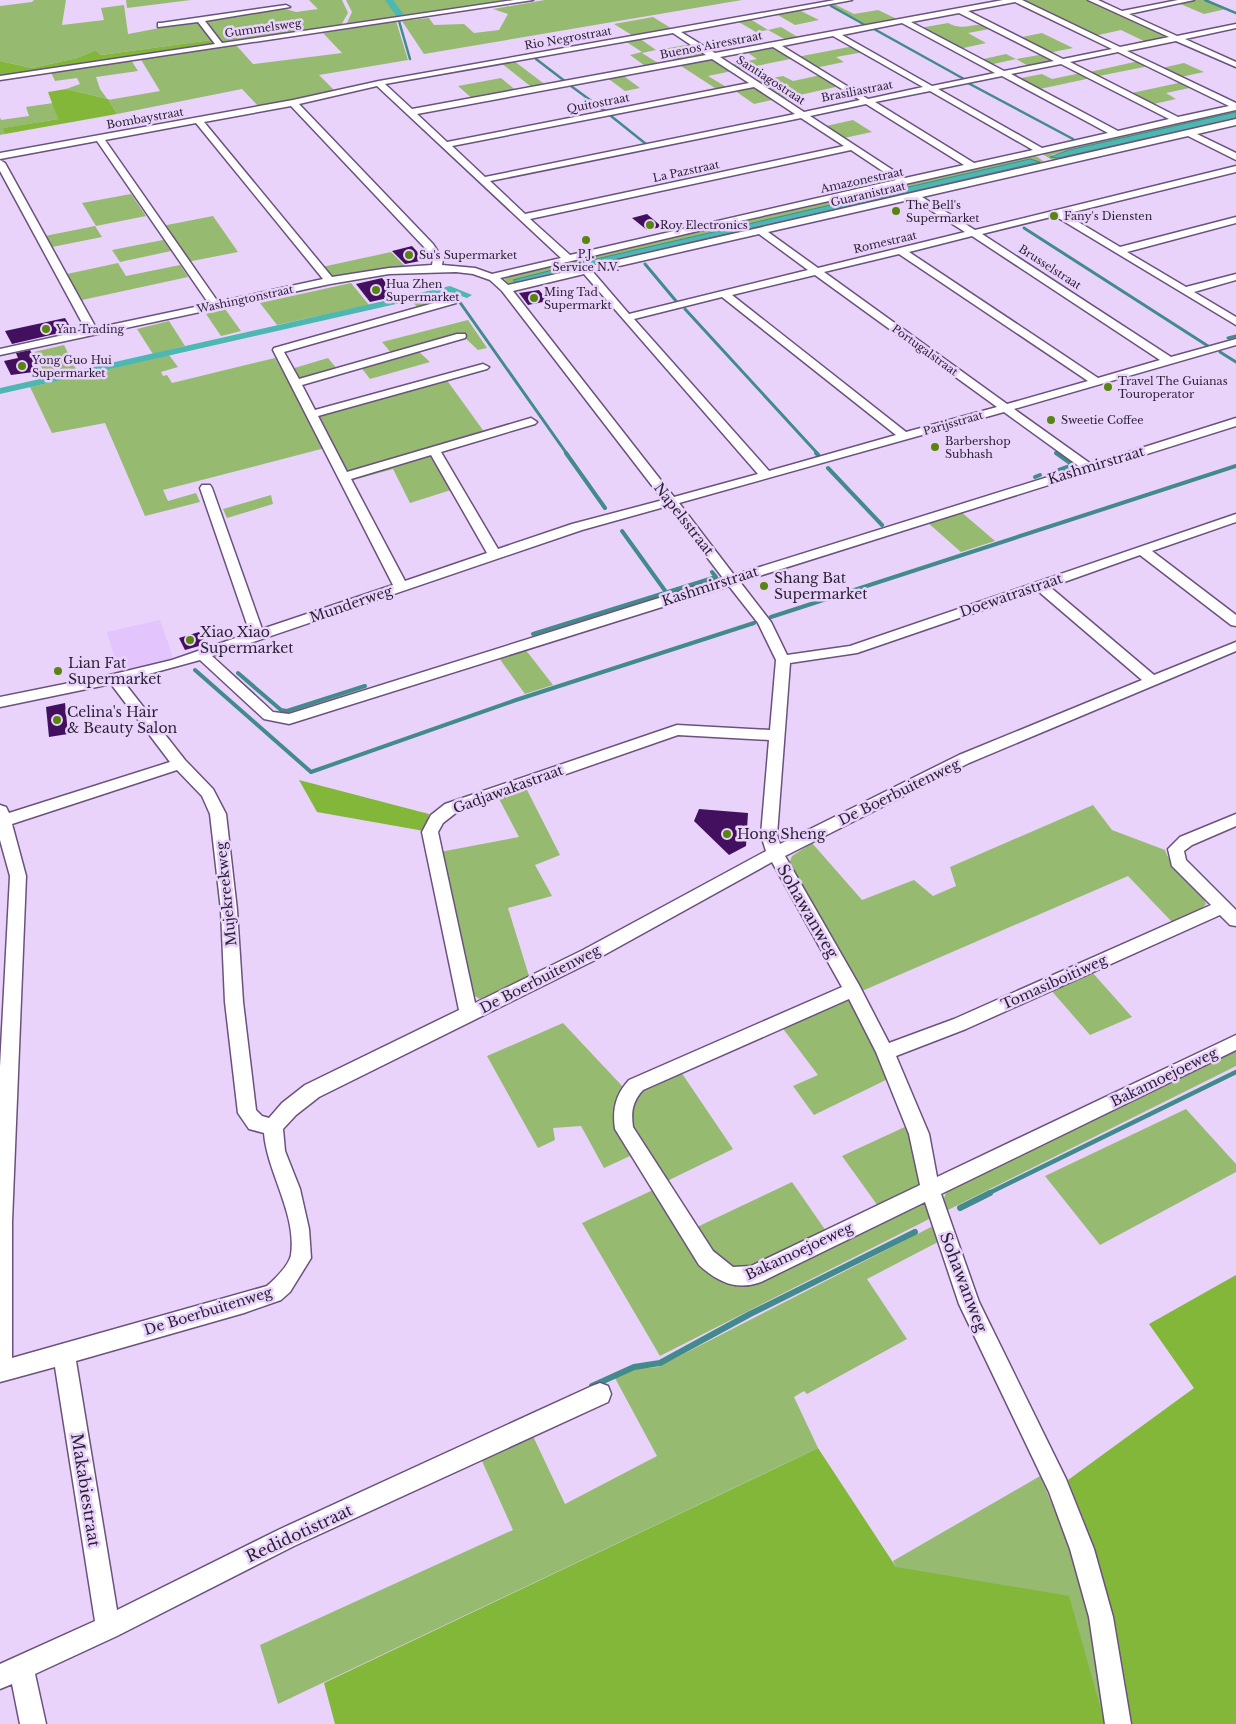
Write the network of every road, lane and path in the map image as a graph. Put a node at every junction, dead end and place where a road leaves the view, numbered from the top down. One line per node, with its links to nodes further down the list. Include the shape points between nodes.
1 (529, 0): 17 (street, Gummelsweg)
2 (848, 0): 13 (street, Rio Negrostraat)
3 (1015, 0): 7 (street, Buenos Airesstraat); 18 (street)
4 (1092, 0): 8 (street)
5 (1190, 0): 8 (street)
6 (286, 7): 9 (street)
7 (960, 10): 10 (street, Buenos Airesstraat); 20 (street)
8 (1121, 13): 15 (street)
9 (200, 19): 11 (street); 17 (street)
10 (904, 21): 14 (street, Buenos Airesstraat); 22 (street)
11 (162, 25)
12 (1236, 26): 15 (street, Brasiliastraat)
13 (675, 31): 19 (street, Santiagostraat); 24 (street, Rio Negrostraat)
14 (835, 34): 16 (street, Buenos Airesstraat); 26 (street)
15 (1177, 38): 18 (street, Brasiliastraat); 21 (street)
16 (774, 45): 19 (street, Buenos Airesstraat); 27 (street)
17 (220, 46): 23 (street, Gummelsweg)
18 (1119, 49): 20 (street, Brasiliastraat); 29 (street)
19 (714, 56): 25 (street, Santiagostraat); 30 (street, Buenos Airesstraat)
20 (1062, 62): 22 (street, Brasiliastraat); 33 (street)
21 (1235, 64)
22 (1003, 74): 26 (street, Brasiliastraat); 36 (street)
23 (0, 78)
24 (379, 84): 28 (street, Rio Negrostraat); 30 (street)
25 (756, 84): 31 (street, Santiagostraat); 38 (street, Quitostraat)
26 (931, 88): 27 (street, Brasiliastraat); 40 (street)
27 (866, 101): 31 (street, Brasiliastraat); 45 (street)
28 (293, 103): 32 (street, Bombaystraat); 58 (street, via 429,246 438,259)
29 (1236, 106): 33 (street, Amazonestraat)
30 (412, 112): 38 (street)
31 (803, 114): 39 (street, Santiagostraat); 47 (street, Brasiliastraat)
32 (198, 120): 37 (street, Bombaystraat); 63 (street)
33 (1177, 120): 36 (street, Amazonestraat)
34 (1236, 122): 35 (street, Guaranistraat)
35 (1189, 133): 42 (street); 44 (street, Guaranistraat)
36 (1117, 134): 40 (street, Amazonestraat)
37 (99, 138): 41 (street, Bombaystraat); 68 (street)
38 (444, 145): 47 (street)
39 (853, 147): 48 (street, Santiagostraat); 51 (street, La Pazstraat)
40 (1037, 152): 44 (street); 45 (street, Amazonestraat)
41 (0, 156)
42 (1236, 157)
43 (0, 163): 71 (street)
44 (1055, 164): 49 (street, Guaranistraat)
45 (974, 166): 48 (street, Amazonestraat)
46 (1236, 169): 50 (street, Romestraat)
47 (483, 180): 51 (street)
48 (906, 182): 57 (street, Amazonestraat)
49 (916, 196): 53 (street, Guaranistraat); 54 (street, Brusselstraat)
50 (1057, 213): 54 (street, Romestraat); 56 (street)
51 (524, 217): 57 (street)
52 (1236, 220): 56 (street)
53 (762, 232): 59 (street, Portugalstraat); 60 (street, Guaranistraat)
54 (974, 233): 55 (street, Romestraat); 75 (street, Brusselstraat)
55 (901, 251): 59 (street, Romestraat); 77 (street)
56 (1118, 251): 65 (street)
57 (566, 258): 61 (street, Amazonestraat)
58 (437, 268): 61 (street, Washingtonstraat); 63 (street, Washingtonstraat)
59 (815, 271): 66 (street, Romestraat); 79 (street, Portugalstraat)
60 (587, 272): 64 (street, Guaranistraat); 69 (street)
61 (492, 277): 64 (street, Napelsstraat)
62 (1236, 277): 65 (street)
63 (330, 281): 68 (street, Washingtonstraat)
64 (506, 289): 89 (street, Napelsstraat)
65 (1185, 291): 70 (street)
66 (725, 294): 69 (street, Romestraat); 83 (street)
67 (452, 301): 78 (street, via 278,350)
68 (215, 305): 71 (street, Washingtonstraat)
69 (628, 317): 86 (street)
70 (1236, 322)
71 (92, 331): 74 (street, Washingtonstraat)
72 (461, 336): 78 (street)
73 (1236, 342): 75 (street, Parijsstraat)
74 (0, 352)
75 (1169, 361): 77 (street, Parijsstraat)
76 (483, 367): 80 (street)
77 (1098, 382): 79 (street, Parijsstraat)
78 (296, 383): 80 (street)
79 (1006, 408): 83 (street, Parijsstraat); 85 (street, Portugalstraat)
80 (312, 414): 87 (street)
81 (530, 422): 84 (street)
82 (1236, 422): 85 (street, Kashmirstraat)
83 (905, 437): 86 (street, Parijsstraat)
84 (434, 450): 87 (street); 92 (street)
85 (1089, 468): 93 (street, Kashmirstraat)
86 (766, 476): 89 (street, Parijsstraat)
87 (344, 477): 95 (street)
88 (206, 488): 97 (street)
89 (669, 501): 92 (street, Munderweg); 93 (street, Napelsstraat)
90 (1236, 518): 91 (street, Doewatrastraat)
91 (1143, 551): 94 (street, Doewatrastraat); 96 (street)
92 (494, 554): 95 (street, Munderweg)
93 (731, 579): 99 (street, Kashmirstraat, via 289,719 269,716); 100 (street, Napelsstraat, via 764,622)
94 (1040, 586): 100 (street, Doewatrastraat, via 852,650); 102 (street)
95 (401, 587): 97 (street, Munderweg)
96 (1236, 622)
97 (258, 636): 99 (street, Munderweg)
98 (1236, 646): 102 (street, De Boerbuitenweg)
99 (203, 655): 101 (street, Munderweg)
100 (782, 660): 104 (street, Napelsstraat)
101 (114, 679): 103 (street, Munderweg); 105 (street, Mujekreekweg)
102 (1151, 680): 108 (street, De Boerbuitenweg, via 964,759)
103 (0, 702)
104 (777, 735): 108 (street, Napelsstraat, via 769,835); 112 (street, Gadjawakastraat, via 677,730 451,808 438,819 430,832)
105 (180, 764): 106 (street); 115 (street, Mujekreekweg, via 208,793 218,814 247,1113 256,1122)
106 (2, 816): 118 (street, via 18,876 2,1222)
107 (1236, 820): 109 (street, via 1186,841 1176,849 1178,862)
108 (775, 853): 111 (street, Sohawanweg); 112 (street, De Boerbuitenweg, via 588,955)
109 (1222, 907): 110 (street); 114 (street, Tomasiboitiweg, via 960,1024)
110 (1236, 920)
111 (853, 990): 114 (street, Sohawanweg); 116 (street, Bakamoejoeweg, via 636,1085 621,1110 624,1129 706,1258 721,1271 741,1279)
112 (470, 1014): 115 (street, De Boerbuitenweg, via 312,1091)
113 (1236, 1042): 116 (street, Bakamoejoeweg)
114 (885, 1052): 116 (street, Sohawanweg, via 919,1134)
115 (273, 1127): 117 (street, De Boerbuitenweg, via 275,1151 290,1189 299,1229 300,1258 283,1285 274,1293 244,1303)
116 (930, 1190): 123 (street, Sohawanweg, via 969,1304 1058,1487 1082,1549 1101,1617)
117 (64, 1354): 118 (street, De Boerbuitenweg); 120 (street, Makabiestraat)
118 (1, 1372)
119 (600, 1394): 120 (street, Redidotistraat, via 286,1538)
120 (108, 1626): 121 (street, Redidotistraat)
121 (11, 1671): 122 (street)
122 (33, 1724)
123 (1118, 1724)

